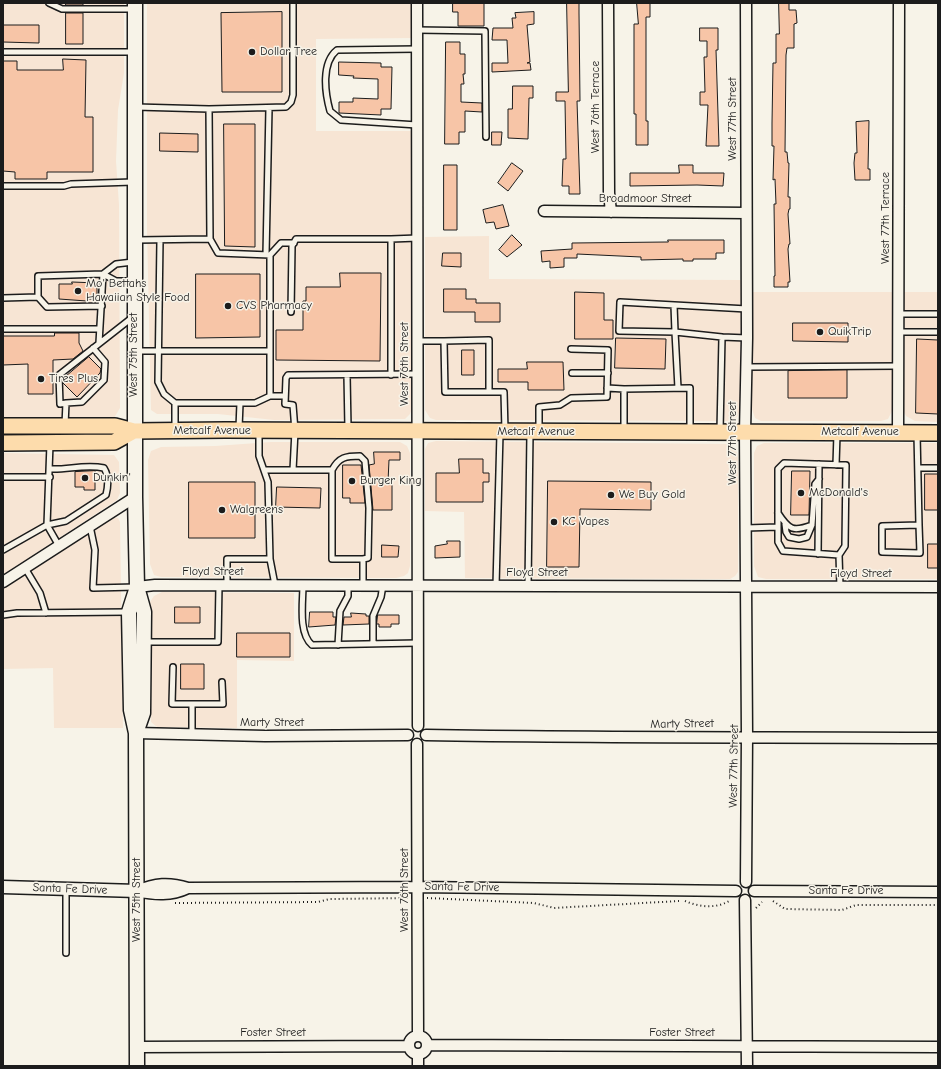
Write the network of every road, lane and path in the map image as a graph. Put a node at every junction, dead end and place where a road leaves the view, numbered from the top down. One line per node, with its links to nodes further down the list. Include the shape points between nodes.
1 (49, 3): 7 (lane, via 62,9)
2 (293, 3): 14 (lane, via 293,96 286,107)
3 (417, 3): 8 (street, West 76th Street)
4 (608, 3): 20 (street, West 76th Terrace)
5 (746, 3): 21 (street, West 77th Street)
6 (899, 3): 38 (street, West 77th Terrace)
7 (134, 6): 11 (main road, West 75th Street)
8 (417, 30): 9 (street, West 76th Street); 16 (lane, via 486,31)
9 (417, 49): 15 (street, West 76th Street); 15 (lane, via 337,50 328,64 326,86 330,111 341,120)
10 (3, 52): 11 (lane)
11 (134, 52): 12 (main road, West 75th Street)
12 (134, 107): 13 (lane); 17 (main road, West 75th Street)
13 (209, 108): 14 (lane); 23 (lane)
14 (269, 108): 28 (lane)
15 (417, 125): 22 (street, West 76th Street)
16 (486, 137)
17 (134, 182): 18 (lane); 25 (main road, West 75th Street)
18 (3, 186)
19 (544, 211): 20 (street, Broadmoor Street)
20 (611, 212): 21 (street, Broadmoor Street)
21 (746, 212): 36 (street, West 77th Street)
22 (418, 238): 24 (lane); 48 (street, West 76th Street)
23 (210, 239): 26 (lane); 28 (lane, via 218,254)
24 (391, 239): 27 (lane, via 296,239); 60 (lane)
25 (134, 240): 26 (lane); 29 (main road, West 75th Street)
26 (160, 240): 54 (lane)
27 (294, 243): 28 (lane, via 281,243); 37 (lane)
28 (268, 255): 55 (lane)
29 (134, 262): 30 (lane, via 116,264); 31 (main road, West 75th Street)
30 (103, 274): 31 (lane, via 116,281); 32 (lane, via 38,276); 35 (lane)
31 (134, 281): 40 (main road, West 75th Street)
32 (38, 297): 33 (lane); 35 (lane, via 48,307)
33 (3, 298)
34 (674, 305): 36 (lane); 43 (lane); 43 (lane, via 620,302 619,331)
35 (102, 306): 42 (lane, via 102,322)
36 (747, 309): 47 (street, West 77th Street)
37 (291, 312)
38 (899, 314): 39 (lane); 44 (street, West 77th Terrace)
39 (938, 314)
40 (134, 317): 50 (lane); 53 (main road, West 75th Street)
41 (3, 329): 42 (lane)
42 (99, 329): 50 (lane)
43 (675, 332): 46 (lane); 64 (lane)
44 (899, 332): 45 (lane); 56 (street, West 77th Terrace)
45 (938, 332)
46 (722, 337): 47 (lane); 85 (lane)
47 (747, 338): 57 (street, West 77th Street)
48 (418, 341): 49 (lane); 61 (street, West 76th Street)
49 (444, 341): 66 (lane, via 445,392); 66 (lane, via 489,340)
50 (99, 343): 51 (lane)
51 (93, 348): 69 (lane, via 59,375 60,404); 69 (lane, via 104,362 104,380 82,402)
52 (571, 349): 59 (lane, via 608,350)
53 (134, 351): 54 (lane); 75 (main road, West 75th Street)
54 (158, 351): 55 (lane); 70 (lane, via 158,382 164,394)
55 (270, 351): 67 (lane)
56 (899, 366): 57 (lane); 88 (street, West 77th Terrace)
57 (747, 367): 86 (street, West 77th Street)
58 (572, 373): 59 (lane)
59 (608, 373): 63 (lane)
60 (391, 374): 61 (lane); 62 (lane)
61 (418, 374): 80 (street, West 76th Street)
62 (347, 375): 68 (lane, via 288,375); 79 (lane)
63 (607, 388): 65 (lane); 82 (lane, via 607,397 571,398 560,406 540,407)
64 (678, 388): 65 (lane); 84 (lane, via 690,388)
65 (624, 389): 83 (lane)
66 (489, 392): 81 (lane, via 504,392)
67 (270, 396): 68 (lane); 71 (lane, via 255,403)
68 (285, 396): 78 (lane, via 285,404 293,405)
69 (66, 403): 73 (lane)
70 (175, 403): 71 (lane); 76 (lane)
71 (240, 403): 74 (lane)
72 (3, 426): 73 (main road, Metcalf Avenue)
73 (65, 426): 75 (main road, Metcalf Avenue, via 115,426)
74 (238, 430): 76 (main road, Metcalf Avenue); 77 (main road, Metcalf Avenue)
75 (134, 431): 76 (main road, Metcalf Avenue); 92 (main road, Metcalf Avenue, via 114,442); 104 (main road, West 75th Street)
76 (174, 431)
77 (259, 431): 78 (main road, Metcalf Avenue); 98 (lane, via 260,456)
78 (295, 431): 79 (main road, Metcalf Avenue); 99 (lane)
79 (348, 431): 80 (main road, Metcalf Avenue)
80 (418, 432): 81 (main road, Metcalf Avenue); 127 (street, West 76th Street)
81 (503, 432): 82 (main road, Metcalf Avenue); 128 (lane)
82 (535, 432): 83 (main road, Metcalf Avenue); 129 (lane)
83 (624, 432): 84 (main road, Metcalf Avenue)
84 (690, 432): 85 (main road, Metcalf Avenue)
85 (720, 432): 86 (main road, Metcalf Avenue)
86 (745, 432): 87 (main road, Metcalf Avenue); 112 (street, West 77th Street)
87 (837, 432): 88 (main road, Metcalf Avenue); 94 (lane)
88 (898, 432): 89 (main road, Metcalf Avenue)
89 (917, 433): 90 (main road, Metcalf Avenue); 95 (lane)
90 (938, 433)
91 (3, 443): 92 (main road, Metcalf Avenue)
92 (50, 443): 97 (lane)
93 (820, 464): 94 (lane); 103 (lane); 105 (lane, via 784,463 778,469)
94 (836, 465): 116 (lane, via 846,466 845,546)
95 (918, 468): 96 (lane); 109 (lane)
96 (938, 468)
97 (50, 469): 102 (lane); 107 (lane, via 104,468 108,488 106,496 66,521)
98 (265, 470): 99 (lane); 117 (lane, via 268,482)
99 (293, 470): 100 (lane)
100 (332, 470): 118 (lane, via 332,559); 118 (lane, via 336,462 344,456 360,456 366,461 369,508 368,558)
101 (3, 477): 102 (lane)
102 (50, 477): 107 (lane)
103 (819, 479): 108 (lane, via 815,484); 115 (lane)
104 (135, 497): 110 (street); 130 (main road, West 75th Street)
105 (778, 513): 106 (lane); 111 (lane)
106 (785, 524): 108 (lane, via 793,529); 108 (lane, via 789,537 799,539 807,537)
107 (47, 525): 113 (lane); 114 (lane)
108 (812, 525)
109 (919, 525): 109 (lane, via 882,526 882,552 920,553)
110 (90, 526): 113 (street); 130 (lane, via 95,550 94,588)
111 (778, 527): 112 (lane); 115 (lane, via 778,542 783,551)
112 (746, 528): 131 (street, West 77th Street)
113 (59, 546): 119 (street)
114 (3, 550)
115 (818, 554): 116 (lane)
116 (839, 555): 132 (lane)
117 (270, 559): 121 (lane, via 227,559); 122 (lane)
118 (363, 559): 125 (lane)
119 (25, 568): 120 (street); 135 (lane, via 40,593)
120 (3, 582)
121 (223, 585): 122 (street, Floyd Street); 130 (street, Floyd Street); 137 (lane, via 218,642)
122 (275, 585): 123 (street, Floyd Street)
123 (303, 585): 124 (street, Floyd Street); 140 (lane, via 304,627 308,642 312,645)
124 (348, 585): 125 (street, Floyd Street); 140 (lane, via 348,596 340,611)
125 (363, 585): 126 (street, Floyd Street)
126 (383, 585): 127 (street, Floyd Street); 139 (lane, via 373,616)
127 (418, 586): 128 (street, Floyd Street); 138 (street, West 76th Street)
128 (496, 586): 129 (street, Floyd Street)
129 (528, 586): 131 (street, Floyd Street)
130 (137, 587): 134 (main road, West 75th Street); 137 (main road, West 75th Street, via 144,612)
131 (747, 587): 132 (street, Floyd Street); 149 (street, West 77th Street)
132 (840, 587): 133 (street, Floyd Street)
133 (938, 587)
134 (129, 612): 135 (lane); 145 (main road, West 75th Street, via 131,710)
135 (46, 613): 136 (lane)
136 (3, 615)
137 (144, 642): 145 (main road, West 75th Street, via 143,713)
138 (418, 643): 139 (lane); 144 (street, West 76th Street)
139 (373, 644): 140 (lane)
140 (338, 645)
141 (172, 667): 143 (lane, via 172,704)
142 (222, 682): 143 (lane, via 223,704)
143 (192, 704): 146 (lane)
144 (418, 726): 147 (street, via 411,728); 148 (street, via 424,729)
145 (136, 733): 146 (street, Marty Street); 156 (main road, West 75th Street)
146 (192, 735): 147 (street, Marty Street)
147 (408, 735): 151 (street, via 411,742)
148 (426, 735): 149 (street, Marty Street, via 628,738); 151 (street, via 423,743)
149 (747, 736): 150 (street, Marty Street); 152 (street, West 77th Street)
150 (938, 738)
151 (417, 744): 154 (street, West 76th Street)
152 (746, 882): 157 (street, via 740,884); 158 (street, via 753,886)
153 (3, 887): 155 (street, Santa Fe Drive)
154 (418, 887): 156 (street, Santa Fe Drive, via 188,888 176,894); 157 (street, Santa Fe Drive); 160 (street, West 76th Street)
155 (66, 888): 156 (street, Santa Fe Drive); 166 (lane)
156 (137, 891): 170 (main road, West 75th Street)
157 (736, 891): 163 (street)
158 (754, 891): 159 (street, Santa Fe Drive); 163 (street)
159 (938, 892)
160 (417, 898): 163 (path, via 534,902 554,908 685,901 698,906 722,905 730,900); 164 (path); 167 (street, West 76th Street)
161 (765, 901): 163 (path, via 760,902 756,908)
162 (773, 901): 165 (path, via 785,909 842,910 856,905)
163 (746, 903): 171 (street)
164 (168, 904)
165 (938, 904)
166 (66, 953)
167 (418, 1036): 168 (street, via 425,1039); 169 (street, via 412,1038)
168 (427, 1045): 171 (street, Foster Street); 173 (street, via 424,1052)
169 (409, 1046): 170 (street, Foster Street); 173 (street, via 410,1051)
170 (137, 1047): 174 (main road, West 75th Street)
171 (747, 1047): 172 (street, Foster Street); 176 (street)
172 (938, 1047)
173 (418, 1054): 175 (street)
174 (137, 1066)
175 (418, 1066)
176 (746, 1066)

